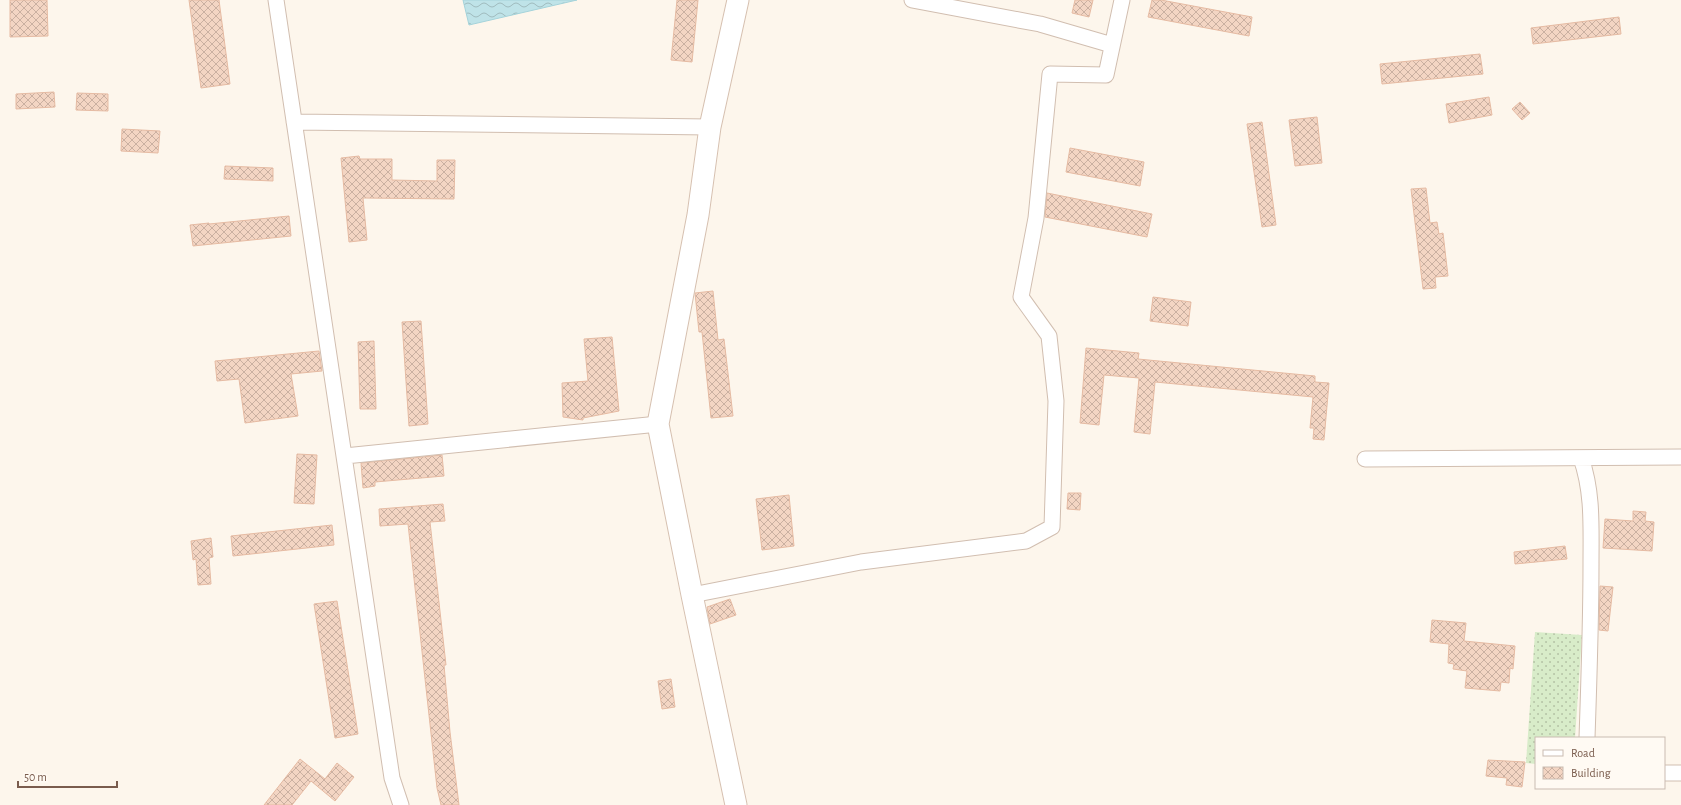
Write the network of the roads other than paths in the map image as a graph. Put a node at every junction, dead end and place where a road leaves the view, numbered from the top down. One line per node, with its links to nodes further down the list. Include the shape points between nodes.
1 (276, 0): 6 (street)
2 (738, 0): 7 (main road)
3 (912, 0): 5 (street, via 1040,24)
4 (1122, 0): 5 (street)
5 (1112, 45): 13 (street, via 1106,74 1050,74 1036,218 1021,297 1049,336 1056,401 1052,527 1026,541 861,562)
6 (294, 122): 7 (street); 9 (street)
7 (710, 127): 8 (main road, via 698,215)
8 (658, 424): 9 (street); 13 (main road)
9 (345, 456): 17 (street, via 392,778)
10 (1681, 457): 11 (street)
11 (1581, 458): 12 (street); 14 (street, via 1587,475 1591,504)
12 (1365, 459)
13 (692, 595): 18 (main road)
14 (1587, 737)
15 (1681, 772): 16 (street)
16 (1665, 773)
17 (401, 805)
18 (736, 805)

